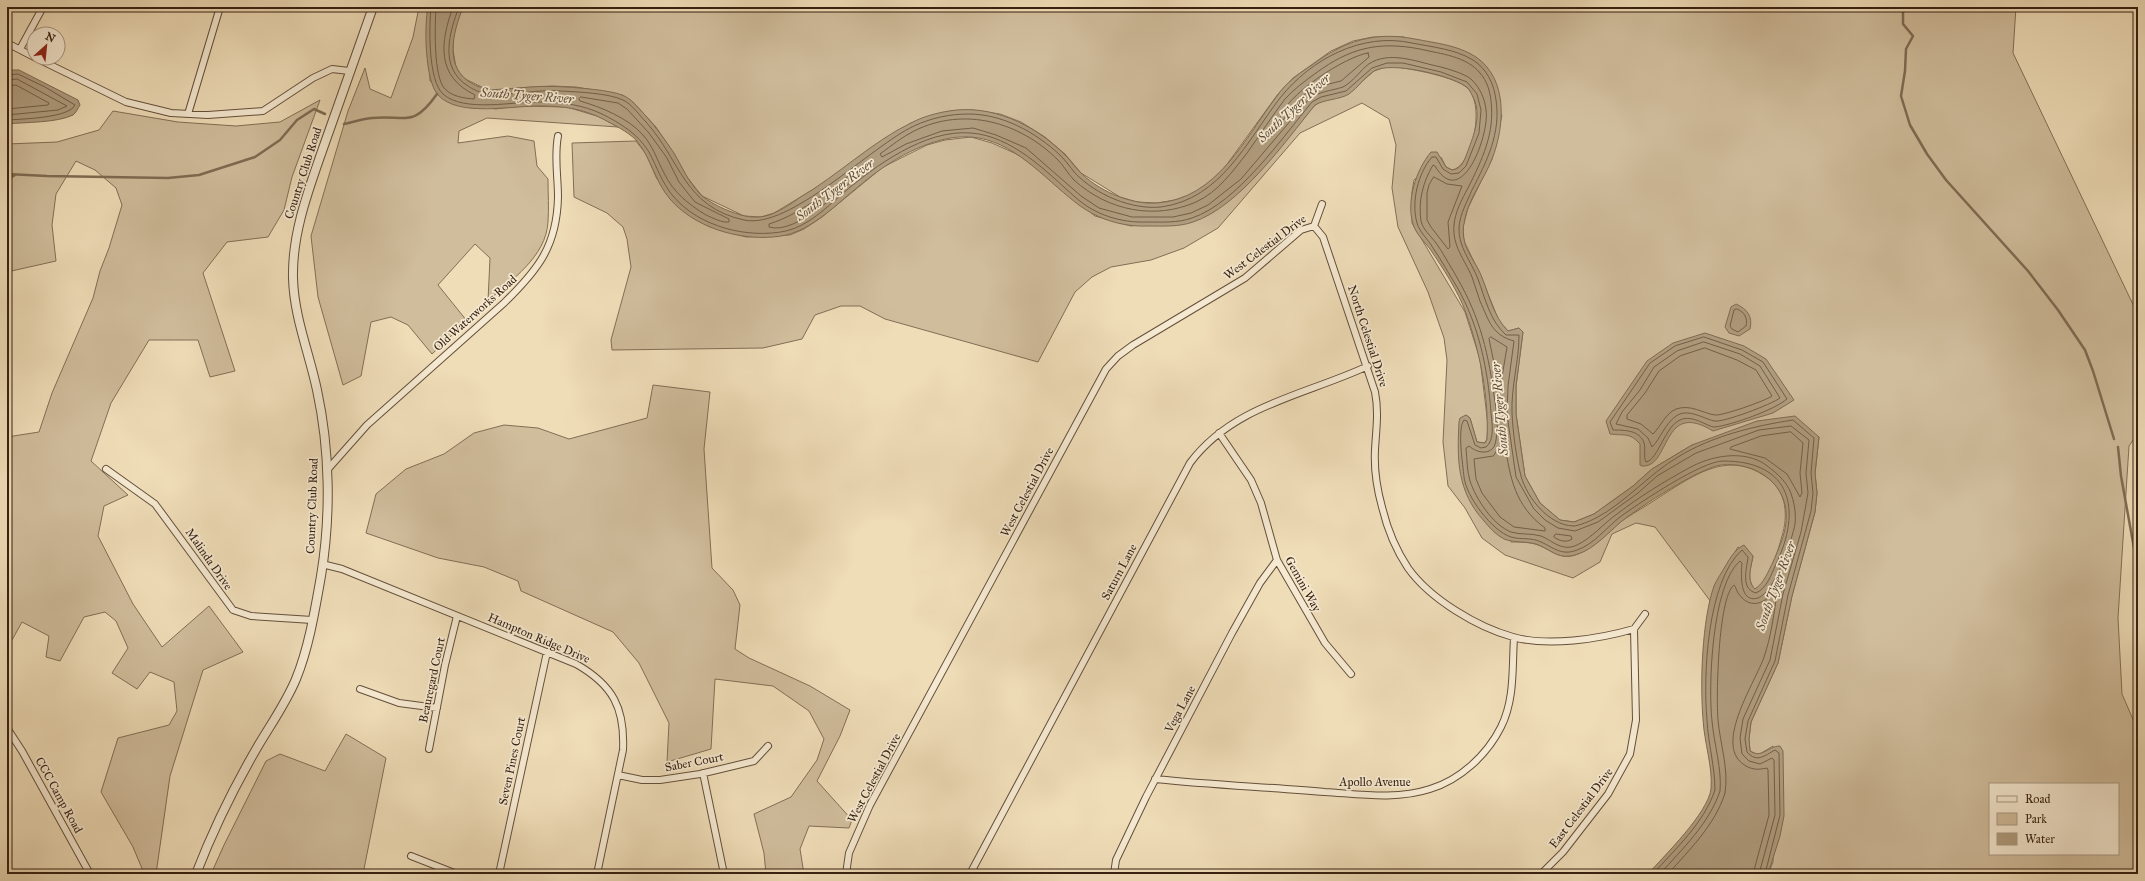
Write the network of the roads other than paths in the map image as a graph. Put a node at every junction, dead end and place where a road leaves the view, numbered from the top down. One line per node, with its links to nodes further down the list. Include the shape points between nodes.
1 (43, 7): 5 (street)
2 (220, 7): 9 (street)
3 (373, 7): 8 (street, Country Club Road)
4 (7, 43): 5 (street)
5 (20, 49): 6 (street)
6 (26, 52)
7 (53, 66): 9 (street, via 126,102 158,111)
8 (349, 70): 9 (street, via 332,69 313,78 263,111); 15 (street, Country Club Road, via 304,204 297,235 293,276 294,307 317,388)
9 (188, 114)
10 (558, 136): 15 (street, Old Waterworks Road, via 555,161 558,197 556,221 551,245 542,261 504,303 357,434)
11 (1322, 204): 12 (street, West Celestial Drive)
12 (1314, 226): 13 (street, North Celestial Drive, via 1323,237); 41 (street, West Celestial Drive, via 1301,230 1240,281 1132,345 1106,369 870,805 849,853)
13 (1368, 366): 14 (street, Saturn Lane, via 1325,385 1264,406 1238,419); 23 (street, North Celestial Drive, via 1378,412 1375,450 1379,494 1388,526 1402,557 1420,582 1446,604)
14 (1219, 433): 17 (street, Gemini Way, via 1251,480 1261,503); 42 (street, Saturn Lane, via 1208,441 1190,463)
15 (328, 468): 18 (street, Country Club Road)
16 (106, 469): 21 (street, Malinda Drive, via 155,504 233,610 251,616)
17 (1277, 560): 25 (street, Gemini Way, via 1325,643); 33 (street, Vega Lane, via 1253,595)
18 (322, 564): 20 (street, Hampton Ridge Drive, via 342,569); 21 (street, Country Club Road)
19 (1645, 614): 22 (street)
20 (457, 616): 24 (street, Hampton Ridge Drive); 27 (street, Beauregard Court)
21 (312, 620): 36 (street, Country Club Road, via 305,653 295,681 219,820)
22 (1634, 629): 23 (street, North Celestial Drive, via 1583,640); 44 (street, East Celestial Drive, via 1636,720 1630,754 1608,794 1563,852)
23 (1514, 638): 33 (street, Apollo Avenue, via 1510,701 1501,727 1474,762 1456,777 1441,785 1411,794 1368,795)
24 (547, 652): 32 (street, Hampton Ridge Drive, via 591,672 611,693 620,711 624,731); 38 (street, Seven Pines Court)
25 (1351, 674)
26 (360, 689): 27 (street, via 400,703)
27 (437, 708): 30 (street, Beauregard Court)
28 (7, 728): 35 (street, CCC Camp Road)
29 (768, 746): 31 (street, Saber Court, via 754,761)
30 (429, 749)
31 (703, 773): 32 (street, Saber Court, via 660,780 642,780); 40 (street)
32 (618, 775): 39 (street, Hampton Ridge Drive)
33 (1156, 779): 43 (street, Vega Lane, via 1116,860)
34 (411, 856): 37 (street)
35 (90, 874)
36 (196, 874)
37 (457, 874)
38 (499, 874)
39 (597, 874)
40 (724, 874)
41 (846, 874)
42 (970, 874)
43 (1114, 874)
44 (1541, 874)

